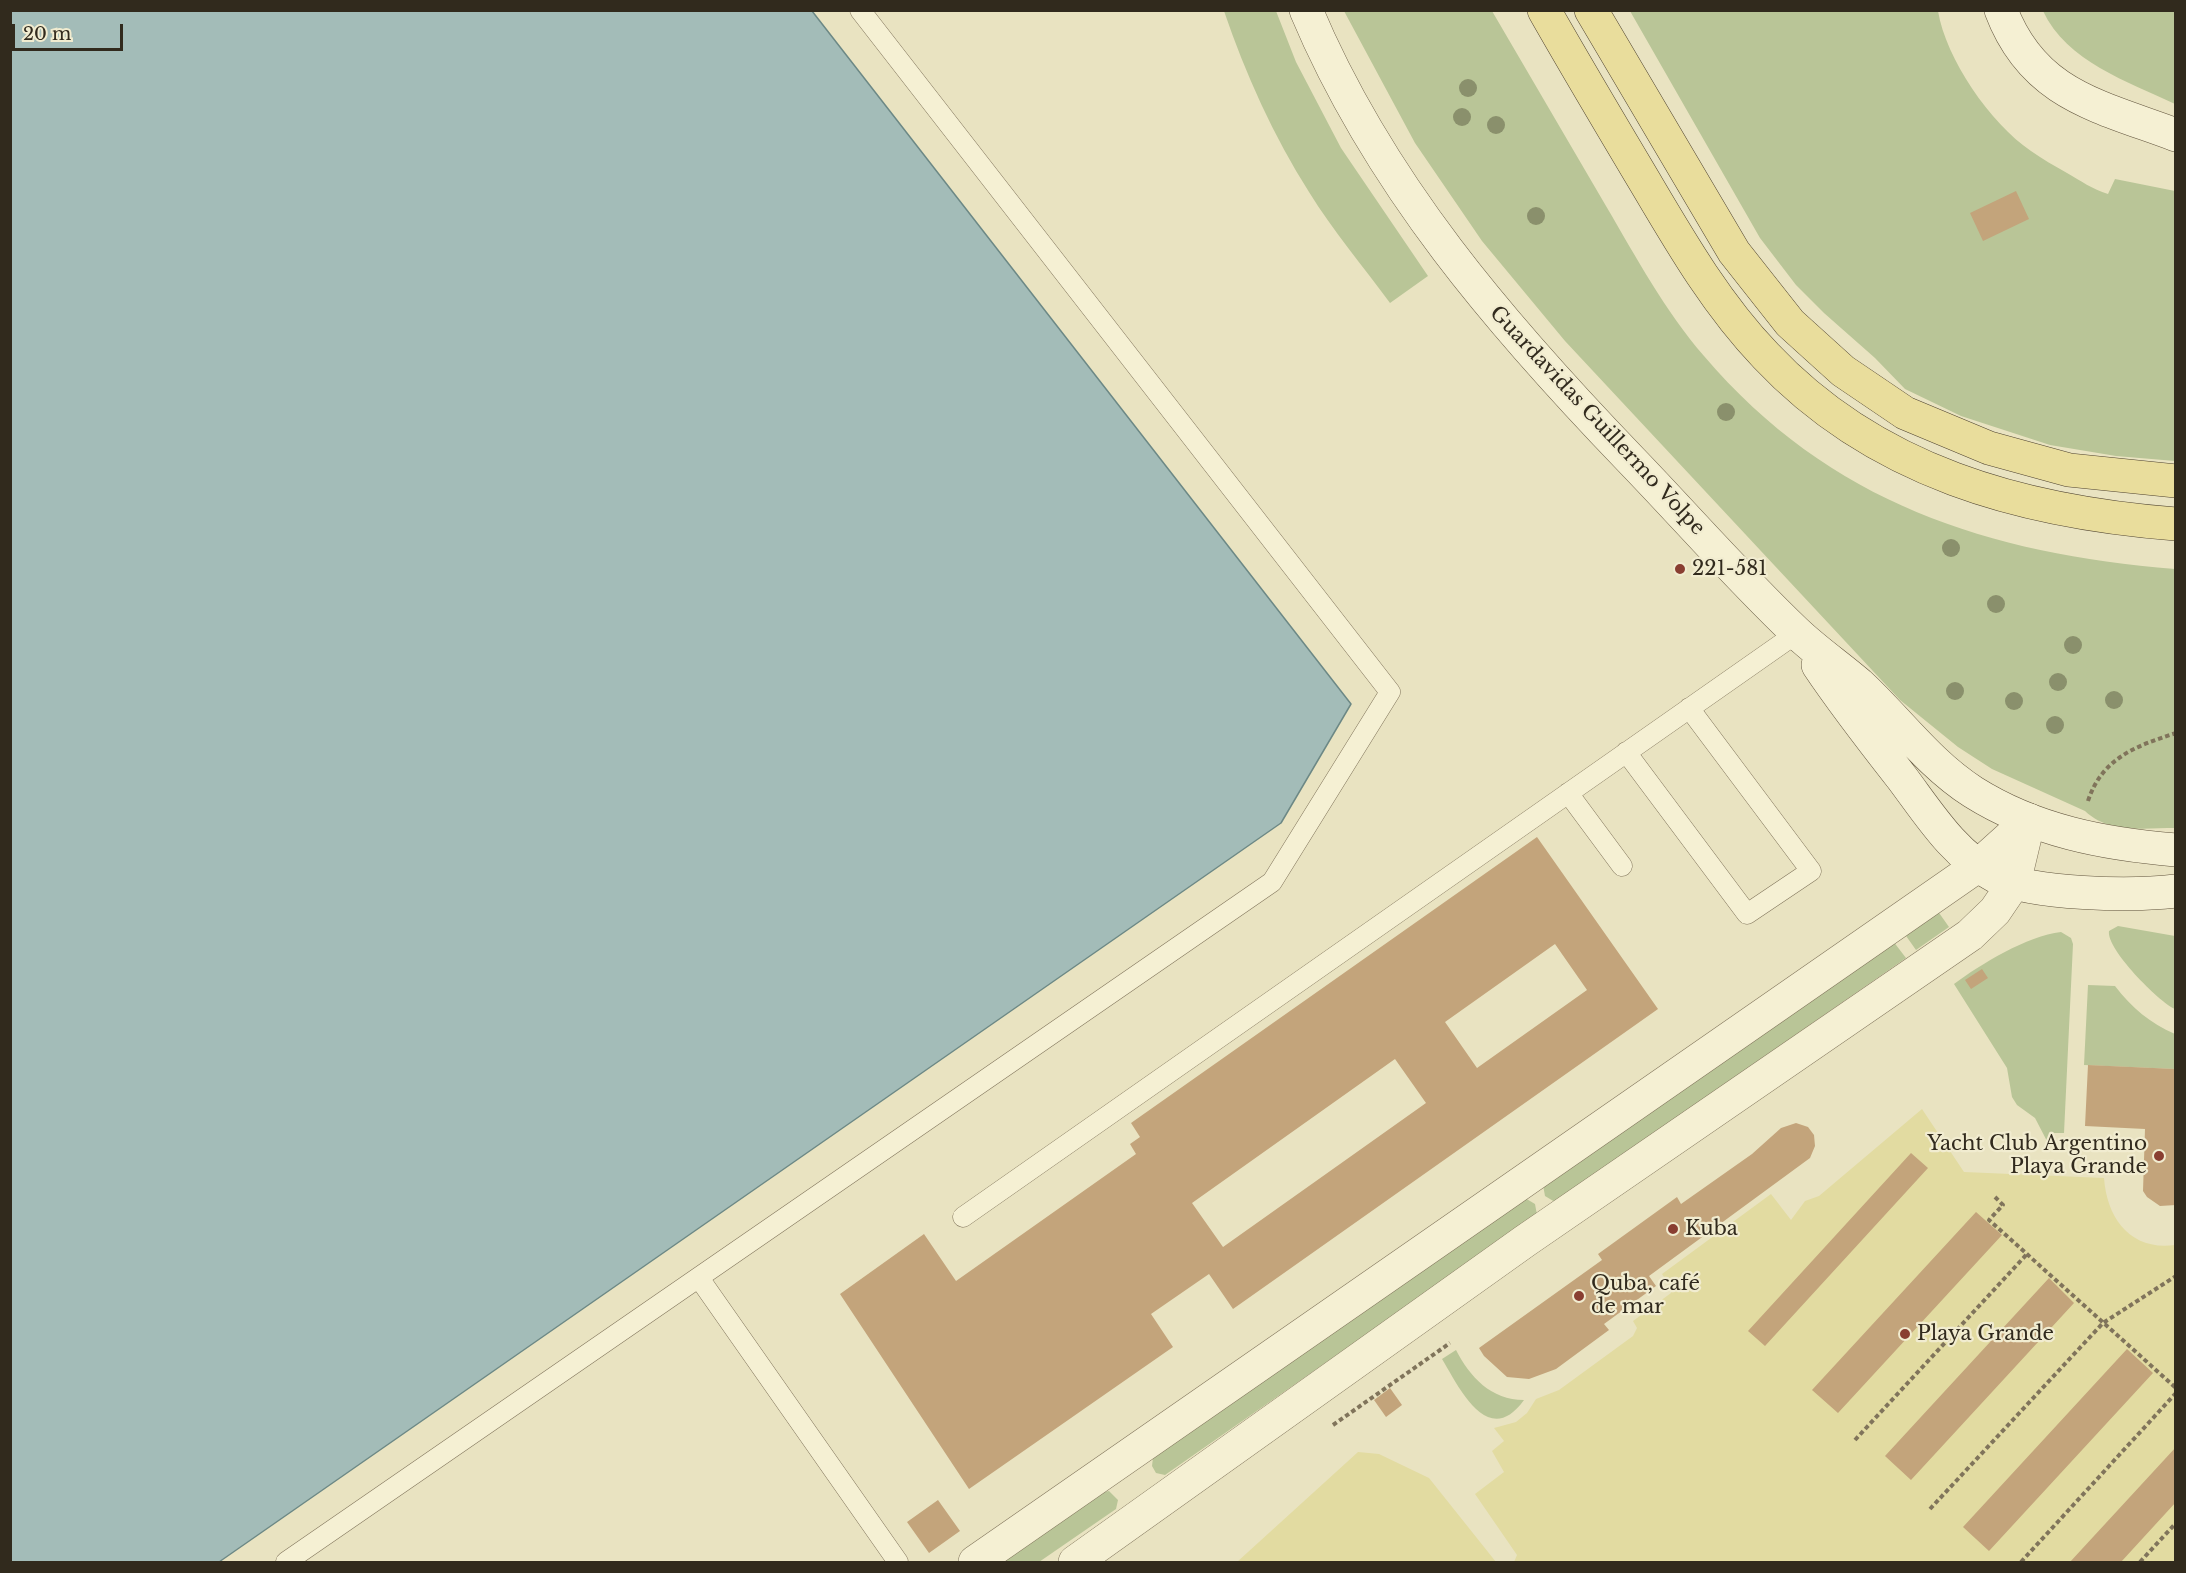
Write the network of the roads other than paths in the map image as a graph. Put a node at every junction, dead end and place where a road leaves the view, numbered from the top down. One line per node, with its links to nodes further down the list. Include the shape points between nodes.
1 (860, 10): 20 (lane, via 1390,692 1272,882)
2 (1306, 10): 9 (street, Guardavidas Guillermo Volpe, via 1354,110 1401,188 1488,304 1542,368)
3 (1544, 10): 8 (main road, via 1702,275 1759,347 1798,387 1864,435 1938,472 2042,507)
4 (1591, 10): 7 (main road, via 1734,252 1790,323 1843,371 1905,413 1989,448 2069,470)
5 (2001, 10): 6 (street, via 2010,35 2034,67 2065,90 2097,107)
6 (2175, 135)
7 (2175, 481)
8 (2175, 524)
9 (1797, 633): 10 (lane); 13 (street, Guardavidas Guillermo Volpe, via 1860,686 1946,771 1971,791); 16 (street, Guardavidas Guillermo Volpe, via 1844,704 1951,843)
10 (1689, 708): 11 (lane); 11 (lane, via 1811,871 1747,914)
11 (1626, 752): 12 (lane)
12 (1568, 793): 15 (lane); 19 (lane)
13 (2029, 820): 14 (street, Guardavidas Guillermo Volpe, via 2094,840); 16 (street); 17 (street)
14 (2175, 850)
15 (1622, 866)
16 (1979, 866): 17 (street, Guardavidas Guillermo Volpe); 23 (street)
17 (2014, 883): 18 (street, Guardavidas Guillermo Volpe, via 2060,891); 24 (street, via 1995,911 1970,935 1525,1241)
18 (2175, 891)
19 (963, 1217)
20 (699, 1278): 21 (lane); 22 (lane)
21 (286, 1563)
22 (898, 1563)
23 (975, 1563)
24 (1075, 1563)

